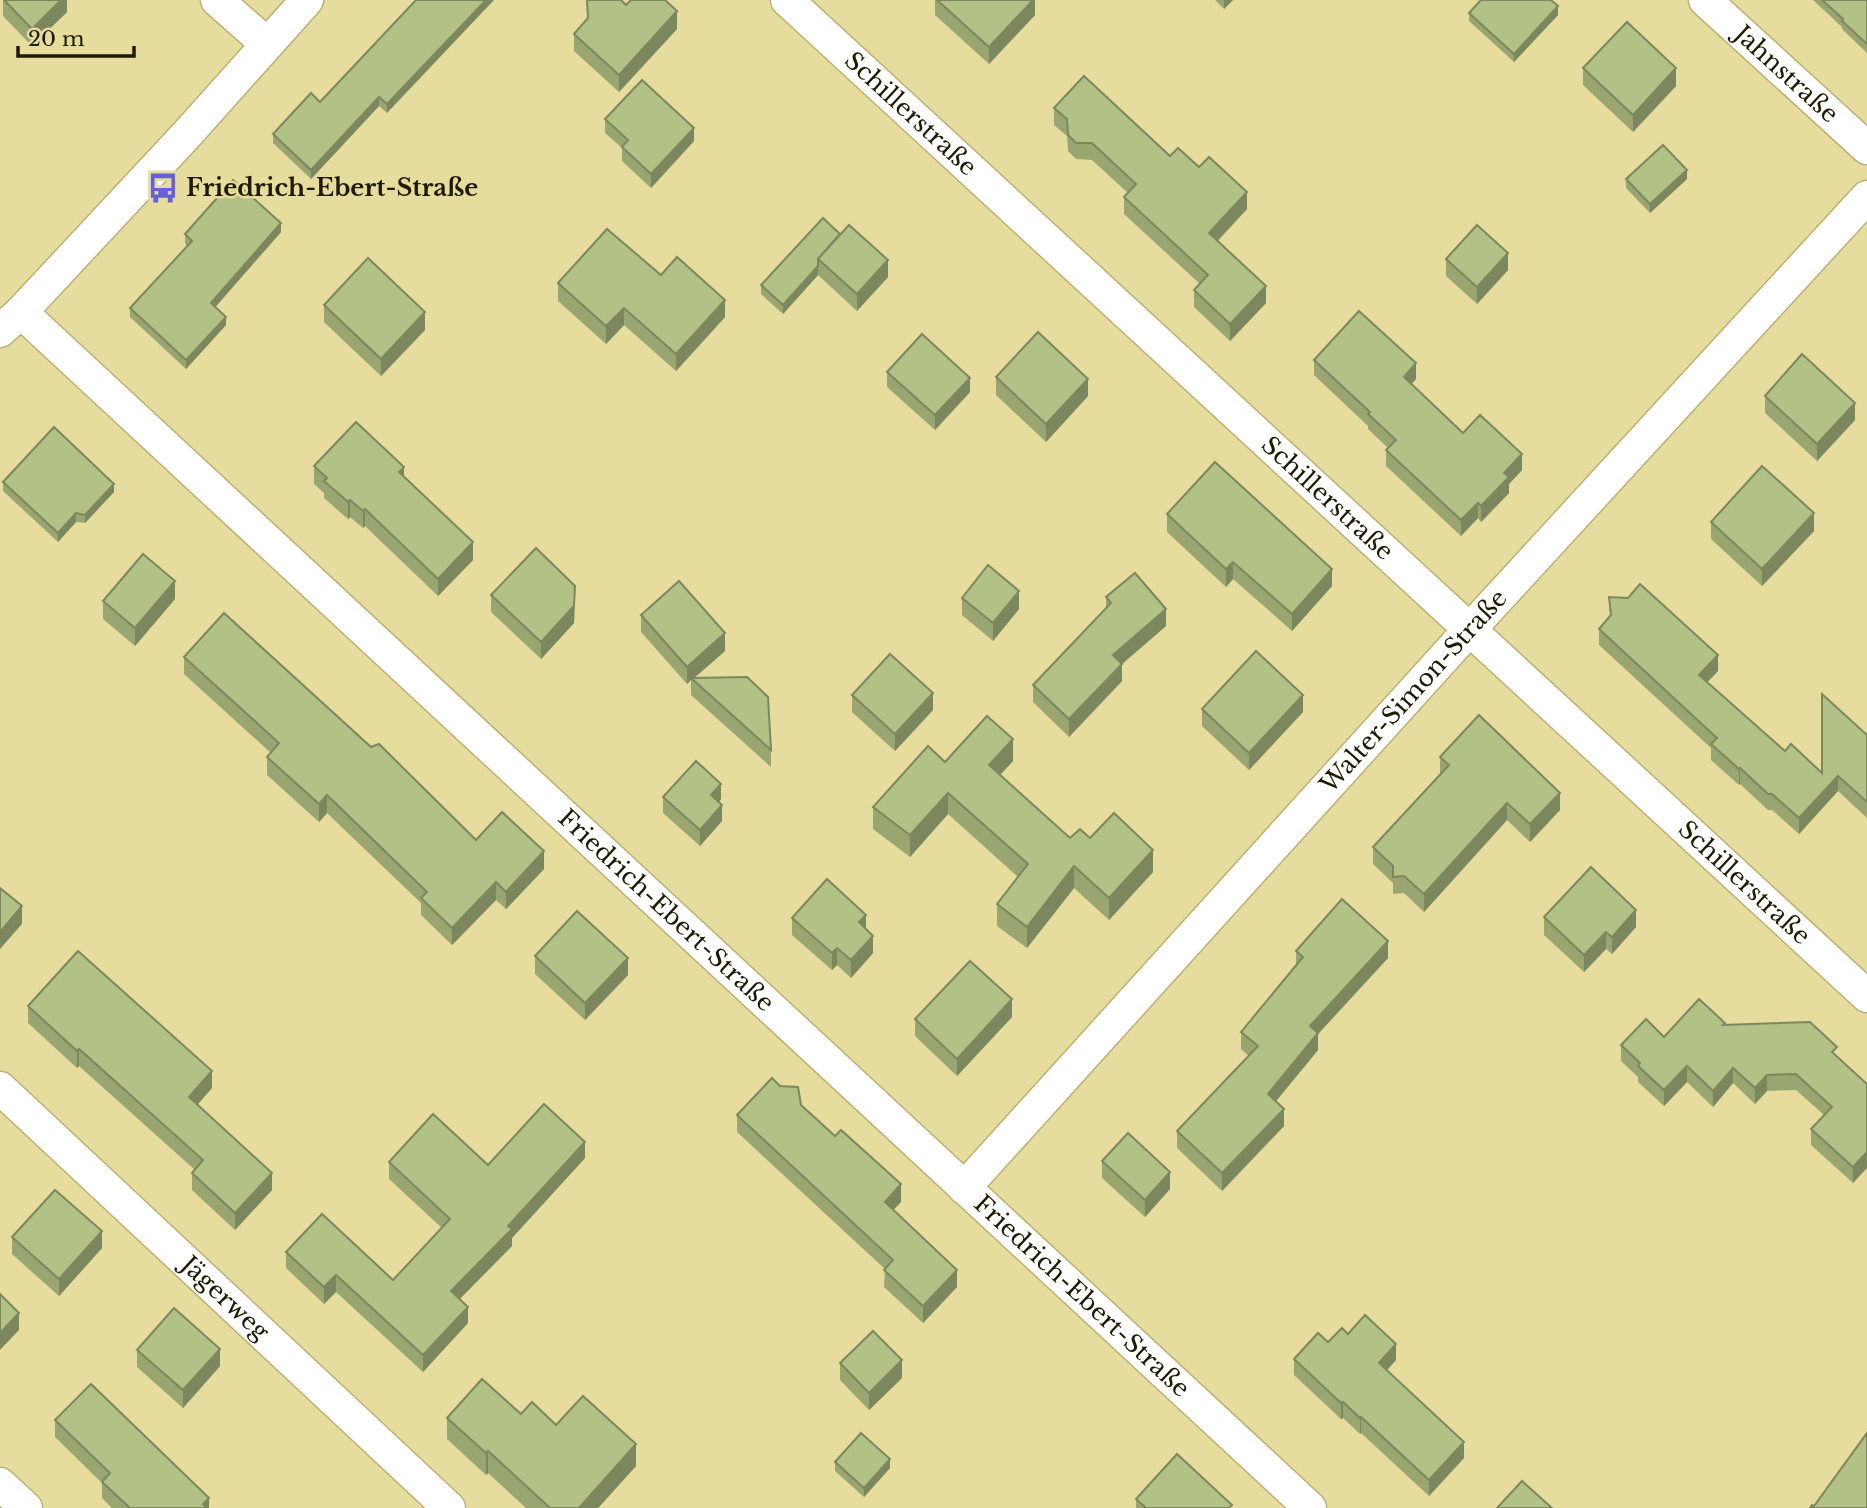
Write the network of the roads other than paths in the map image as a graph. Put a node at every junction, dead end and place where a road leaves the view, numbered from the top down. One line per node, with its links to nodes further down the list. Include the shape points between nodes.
1 (217, 0): 5 (street)
2 (307, 0): 5 (street)
3 (786, 0): 9 (street, Schillerstraße)
4 (1705, 0): 6 (street, Jahnstraße)
5 (267, 44): 8 (street)
6 (1867, 148)
7 (1867, 197): 9 (street, Walter-Simon-Straße)
8 (10, 322): 12 (street, Friedrich-Ebert-Straße)
9 (1470, 629): 10 (street, Schillerstraße); 12 (street, Walter-Simon-Straße)
10 (1867, 996)
11 (0, 1088): 15 (street, Jägerweg)
12 (964, 1188): 16 (street, Friedrich-Ebert-Straße)
13 (0, 1485): 14 (street)
14 (26, 1508)
15 (449, 1508)
16 (1310, 1508)

